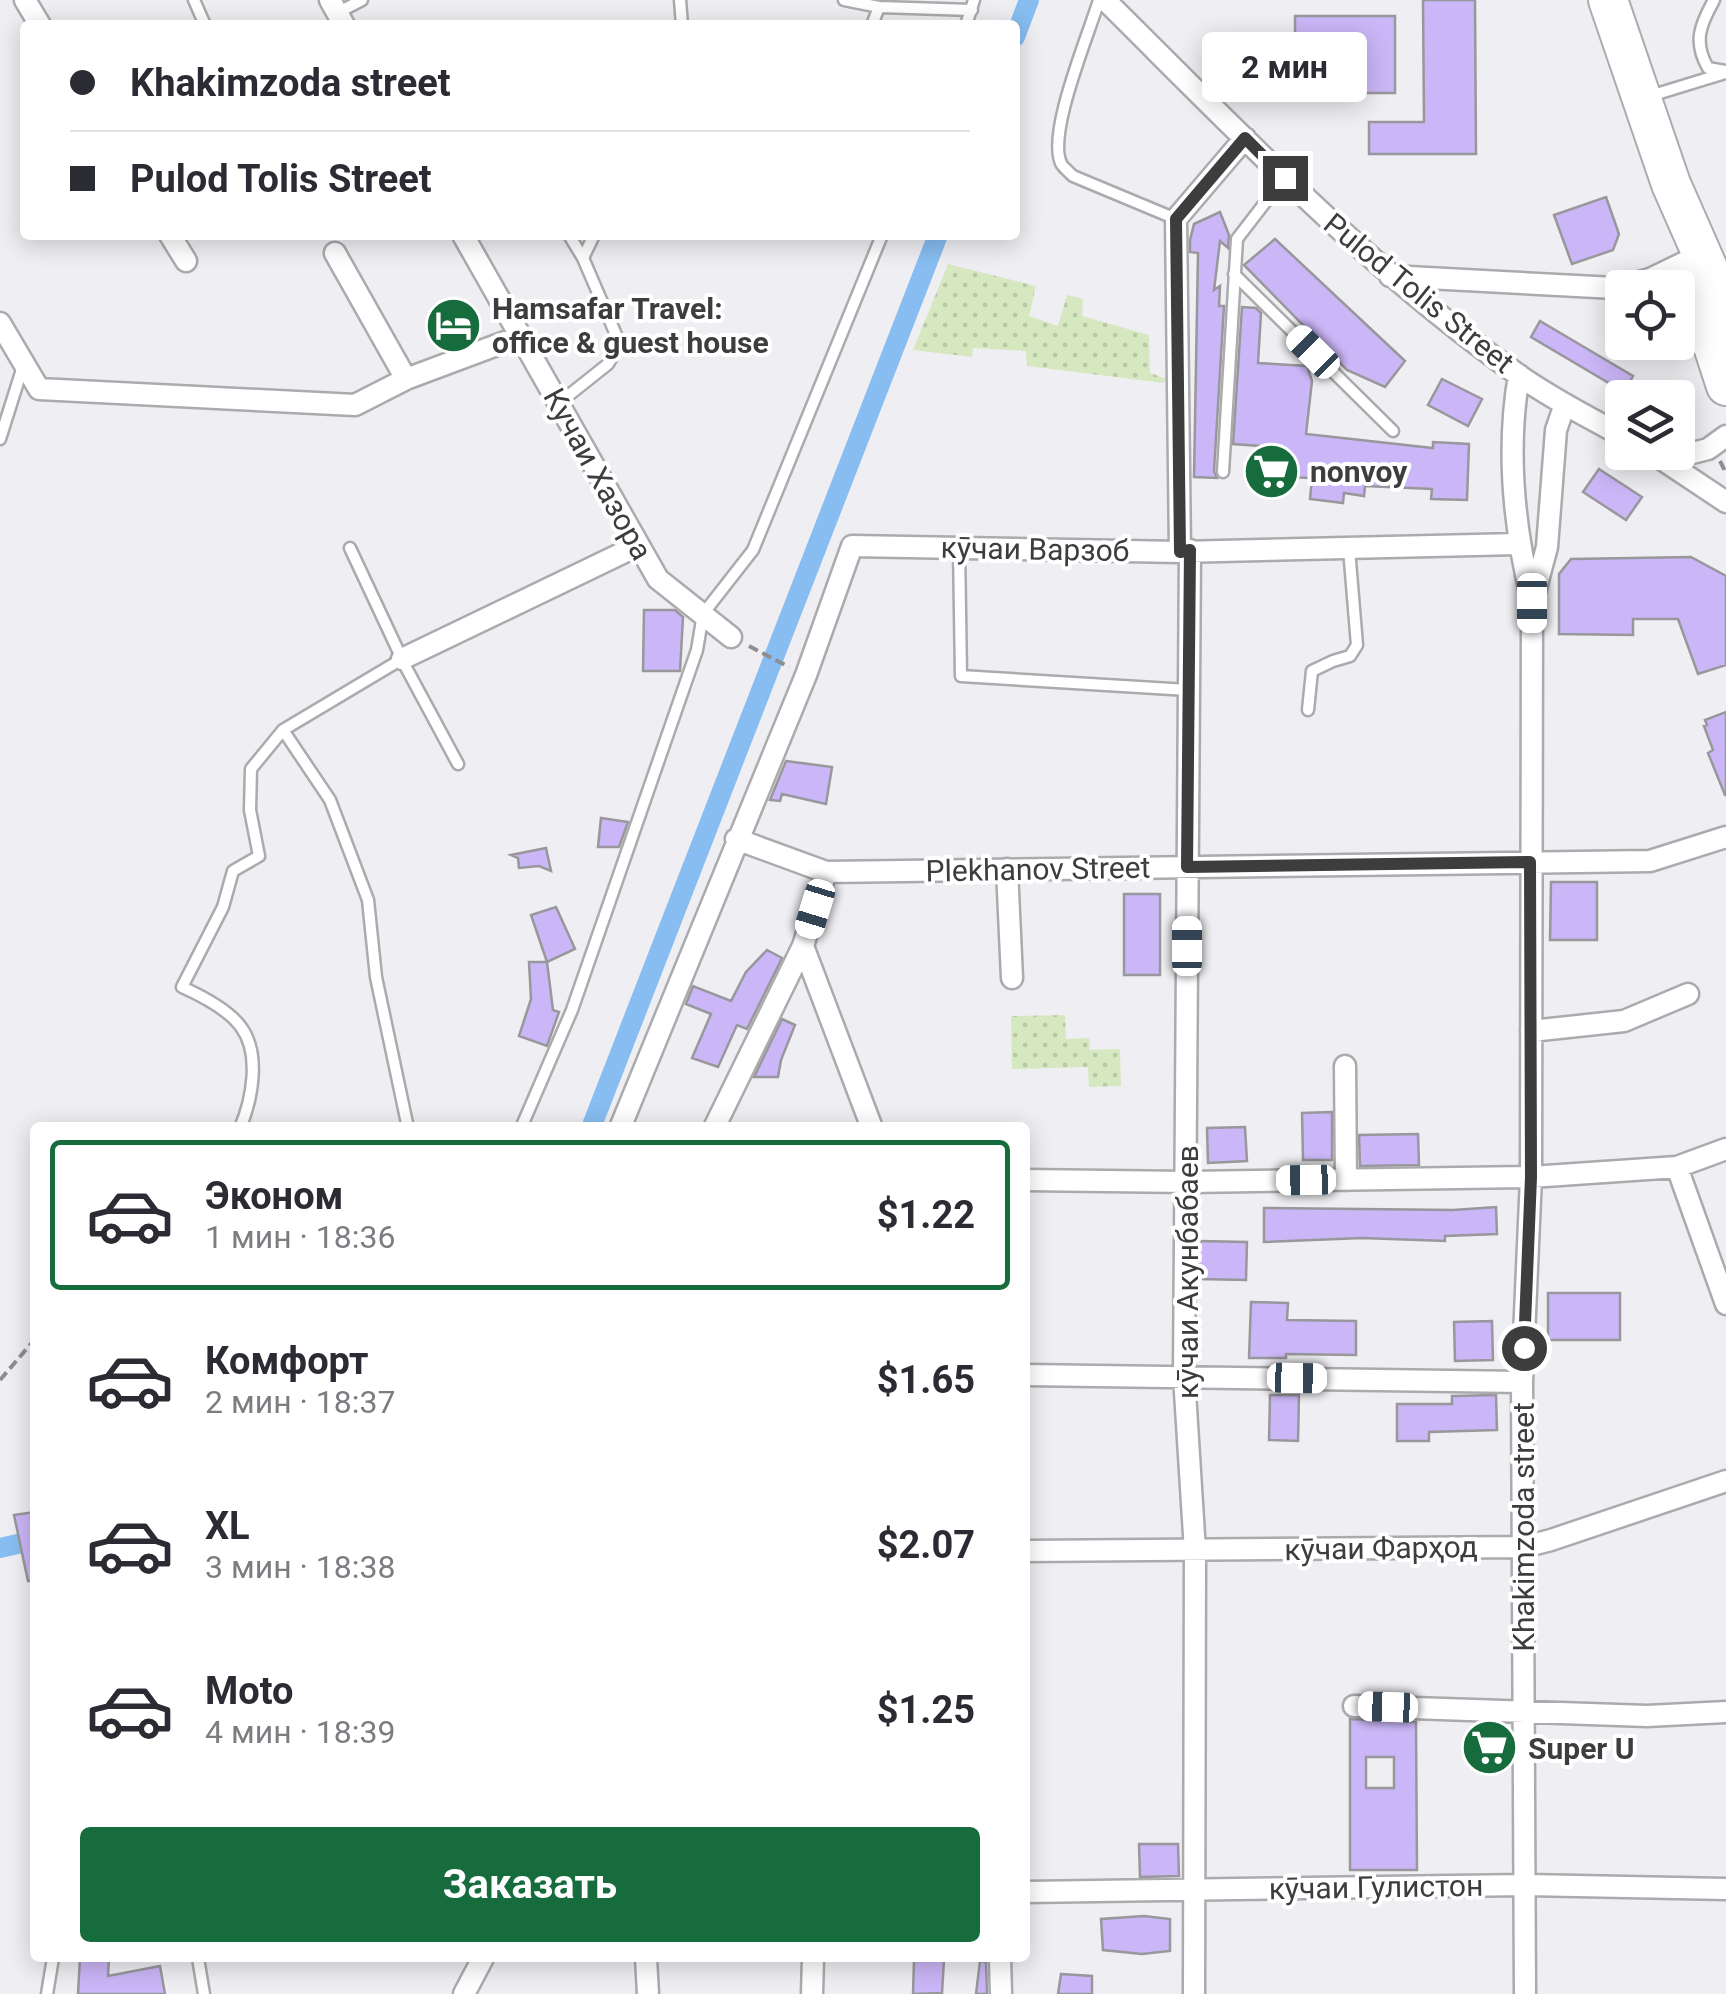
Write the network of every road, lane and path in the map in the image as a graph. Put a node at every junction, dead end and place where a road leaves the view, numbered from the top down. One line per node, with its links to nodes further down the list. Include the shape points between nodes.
1 (362, 0): 8 (lane)
2 (844, 0): 7 (lane)
3 (1102, 0): 12 (street, Pulod Tolis Street); 14 (lane, via 1058,124 1062,166)
4 (1608, 0): 11 (highway)
5 (1714, 0): 10 (lane, via 1698,31 1700,55 1708,68)
6 (973, 5): 7 (lane)
7 (879, 7): 9 (lane)
8 (337, 13)
9 (874, 20)
10 (1726, 72): 11 (lane)
11 (1642, 99): 21 (highway)
12 (1245, 138): 13 (street, Pulod Tolis Street); 14 (street)
13 (1285, 178): 24 (lane, via 1237,239); 25 (street, Pulod Tolis Street)
14 (1176, 219): 49 (street, кӯчаи Акунбабаев)
15 (173, 240): 23 (street)
16 (467, 240): 28 (street, Кучаи Хазора)
17 (572, 240): 22 (lane)
18 (591, 240): 22 (lane)
19 (880, 240): 51 (lane, via 753,550)
20 (335, 254): 31 (street)
21 (1695, 257): 25 (street, via 1615,288); 26 (highway); 32 (highway)
22 (582, 258): 33 (lane, via 620,344 608,364)
23 (186, 261)
24 (1234, 274): 36 (lane); 41 (lane)
25 (1390, 276): 30 (street, Pulod Tolis Street)
26 (1726, 309)
27 (0, 322): 29 (street)
28 (521, 336): 31 (street); 33 (street, Кучаи Хазора)
29 (24, 362): 31 (street, via 39,389 355,405); 37 (lane)
30 (1518, 375): 34 (street, Pulod Tolis Street); 44 (street, via 1512,415)
31 (406, 380)
32 (1726, 386)
33 (558, 404): 45 (street, Кучаи Хазора)
34 (1565, 404): 35 (street, Pulod Tolis Street); 50 (street, Khakimzoda street, via 1556,430 1547,547)
35 (1605, 426)
36 (1393, 431)
37 (0, 439)
38 (1722, 446): 39 (street); 42 (path)
39 (1695, 451)
40 (1679, 470): 43 (street)
41 (1224, 472)
42 (1726, 472)
43 (1726, 502)
44 (1518, 544): 48 (street, кӯчаи Варзоб); 50 (street)
45 (637, 546): 51 (street, Кучаи Хазора, via 658,579); 53 (street)
46 (959, 547): 49 (street, кӯчаи Варзоб); 54 (street, кӯчаи Варзоб, via 852,546); 55 (lane, via 961,676)
47 (350, 548): 53 (lane)
48 (1350, 549): 49 (street, кӯчаи Варзоб); 56 (lane, via 1357,645 1350,656 1312,672)
49 (1184, 551): 55 (street, кӯчаи Акунбабаев)
50 (1532, 603): 61 (street, Khakimzoda street)
51 (702, 614): 52 (street, Кучаи Хазора); 72 (lane, via 697,650 572,1010)
52 (732, 636): 54 (path)
53 (402, 659): 57 (lane); 58 (lane)
54 (806, 675): 60 (street)
55 (1188, 690): 62 (street, кӯчаи Акунбабаев)
56 (1308, 710)
57 (284, 730): 70 (lane, via 251,769 259,856 232,870 223,907 182,987 242,1028 252,1057 251,1102); 71 (lane, via 330,800 368,900 376,977)
58 (458, 764)
59 (1726, 837): 61 (street, Plekhanov Street, via 1650,861)
60 (736, 839): 64 (street); 73 (street)
61 (1530, 862): 62 (street, Plekhanov Street); 68 (street, Khakimzoda street)
62 (1187, 867): 63 (street, Plekhanov Street); 81 (street, кӯчаи Акунбабаев)
63 (1008, 869): 64 (street, Plekhanov Street); 66 (street)
64 (826, 872): 65 (street)
65 (803, 946): 74 (street); 75 (street)
66 (1012, 978)
67 (1688, 994): 68 (street, via 1624,1021)
68 (1530, 1031): 78 (street, Khakimzoda street)
69 (1345, 1066): 80 (street)
70 (243, 1122)
71 (407, 1122)
72 (524, 1122)
73 (622, 1122)
74 (717, 1122)
75 (870, 1122)
76 (1726, 1150): 77 (street)
77 (1677, 1167): 78 (street); 82 (street)
78 (1531, 1177): 80 (street); 87 (street, Khakimzoda street)
79 (1030, 1180): 81 (street)
80 (1346, 1180): 81 (street)
81 (1188, 1182): 85 (street, кӯчаи Акунбабаев)
82 (1725, 1300)
83 (30, 1345): 86 (path)
84 (1030, 1375): 85 (street)
85 (1184, 1376): 87 (street); 91 (street, кӯчаи Акунбабаев)
86 (0, 1380)
87 (1522, 1382): 89 (street, Khakimzoda street)
88 (1726, 1481): 89 (street, кӯчаи Фарҳод)
89 (1524, 1546): 91 (street, кӯчаи Фарҳод); 94 (street, Khakimzoda street)
90 (1030, 1550): 91 (street, кӯчаи Фарҳод)
91 (1195, 1550): 96 (street, кӯчаи Акунбабаев)
92 (1354, 1706): 94 (street)
93 (1726, 1712): 94 (street)
94 (1524, 1713): 95 (street, Khakimzoda street)
95 (1527, 1885): 96 (street, кӯчаи Гулистон); 97 (street, кӯчаи Гулистон); 112 (street, Khakimzoda street)
96 (1192, 1889): 98 (street, кӯчаи Гулистон); 111 (street, кӯчаи Акунбабаев)
97 (1726, 1889)
98 (1030, 1892)
99 (52, 1962): 105 (lane)
100 (199, 1962): 106 (lane)
101 (481, 1962): 107 (street)
102 (646, 1962): 108 (street)
103 (812, 1962): 109 (street)
104 (1000, 1962): 110 (street)
105 (47, 1994)
106 (204, 1994)
107 (464, 1994)
108 (648, 1994)
109 (812, 1994)
110 (1001, 1994)
111 (1194, 1994)
112 (1526, 1994)

